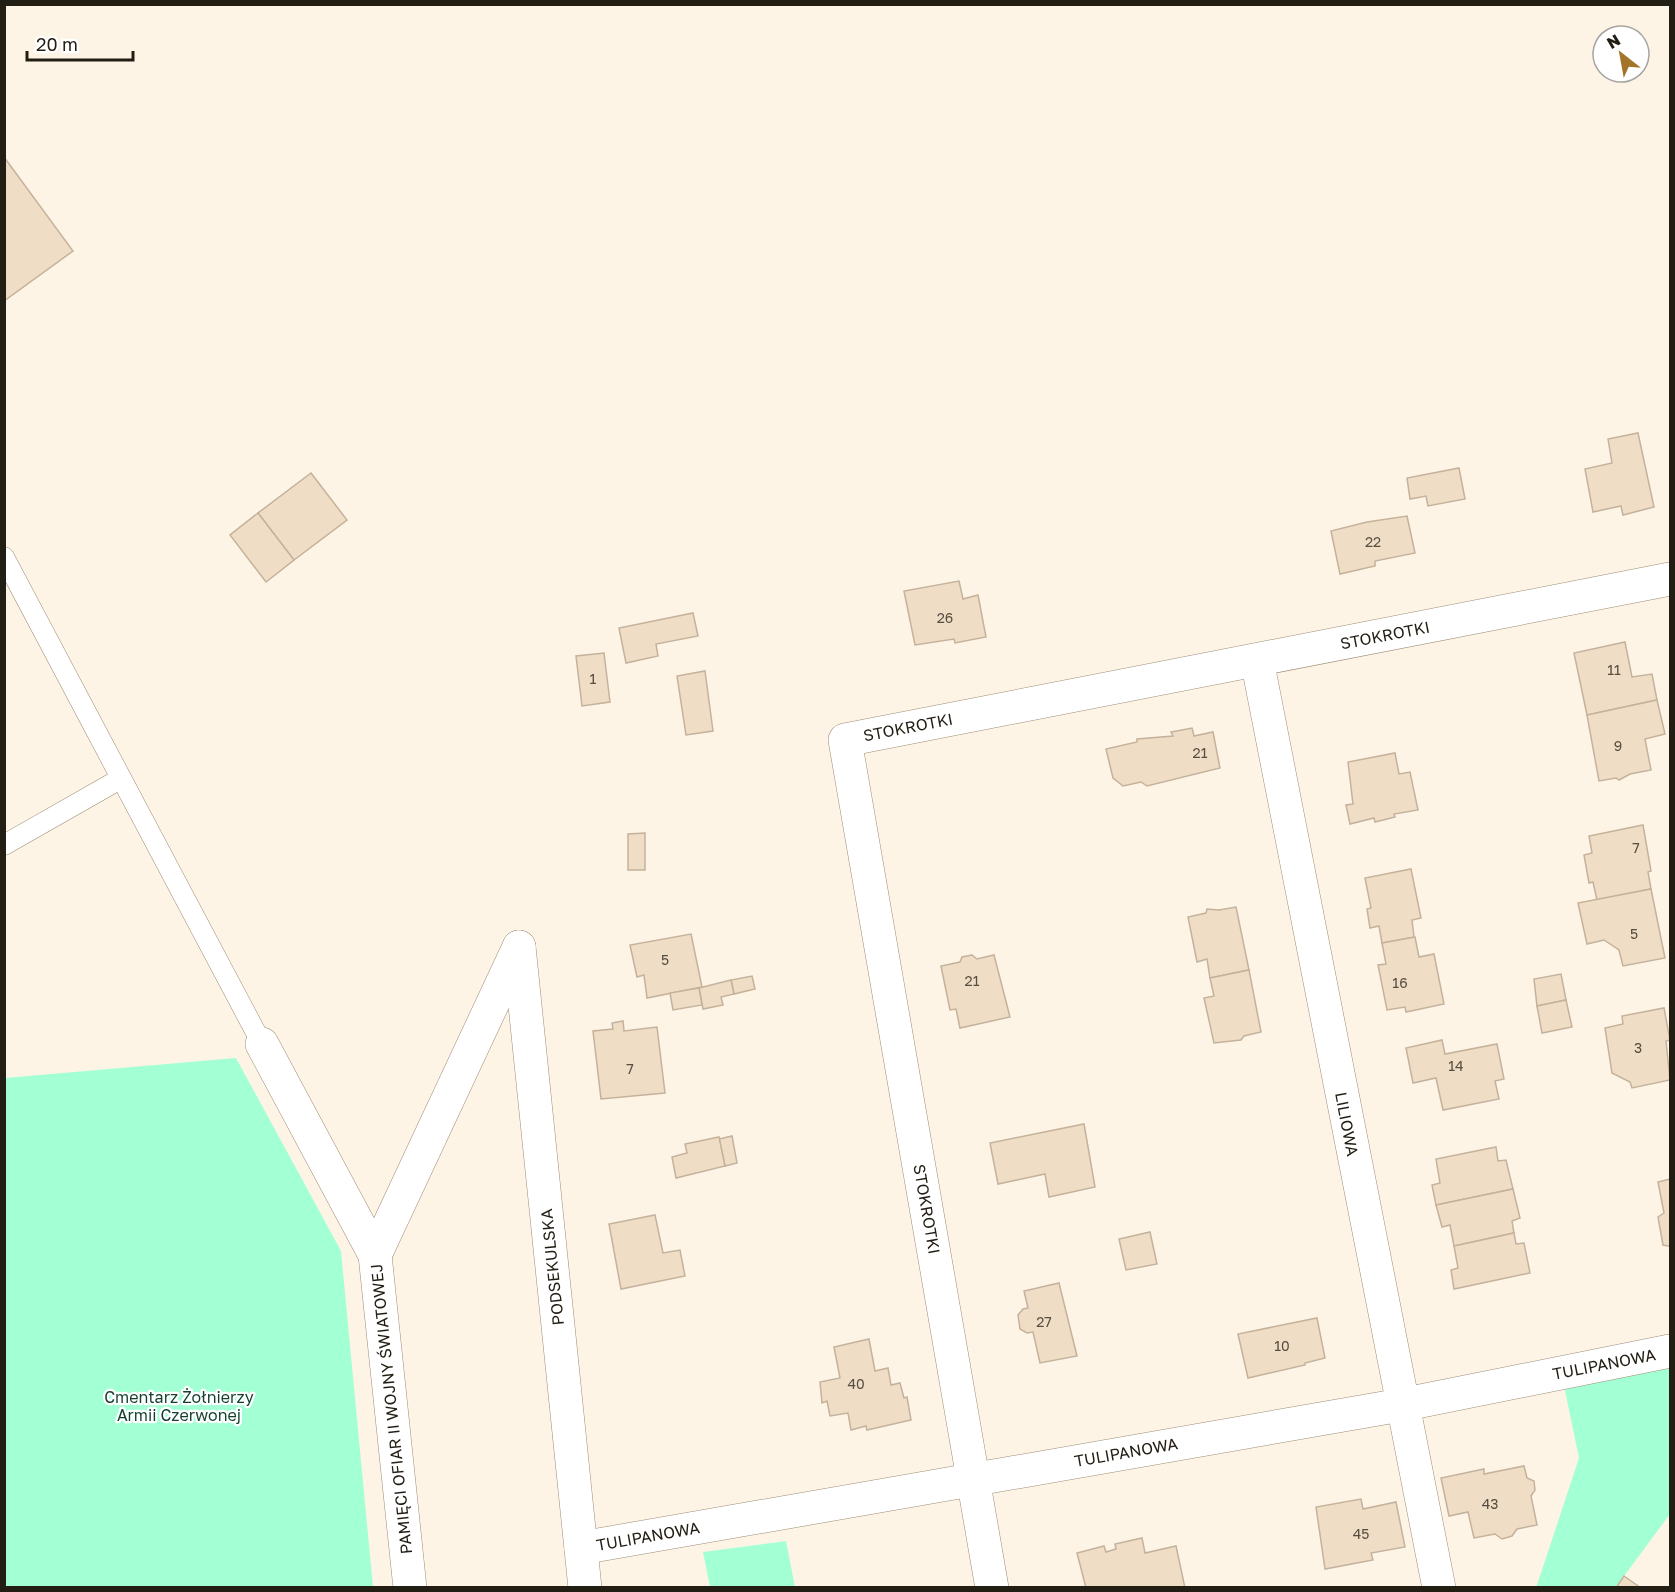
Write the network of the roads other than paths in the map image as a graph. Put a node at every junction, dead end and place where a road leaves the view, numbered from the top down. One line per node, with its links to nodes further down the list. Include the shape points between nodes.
1 (4, 558): 4 (lane)
2 (1671, 579): 3 (street, STOKROTKI)
3 (1257, 660): 9 (street, LILIOWA); 10 (street, STOKROTKI, via 845,740)
4 (120, 779): 5 (lane); 6 (lane)
5 (4, 845)
6 (262, 1044): 7 (street, PAMIĘCI OFIAR II WOJNY ŚWIATOWEJ)
7 (375, 1255): 11 (street, PODSEKULSKA, via 519,947); 12 (street, PAMIĘCI OFIAR II WOJNY ŚWIATOWEJ)
8 (1671, 1351): 9 (street, TULIPANOWA)
9 (1401, 1405): 10 (street, TULIPANOWA); 15 (street, LILIOWA)
10 (974, 1478): 11 (street, TULIPANOWA); 14 (street)
11 (581, 1548): 13 (street, PODSEKULSKA)
12 (410, 1587)
13 (585, 1587)
14 (992, 1587)
15 (1439, 1587)

